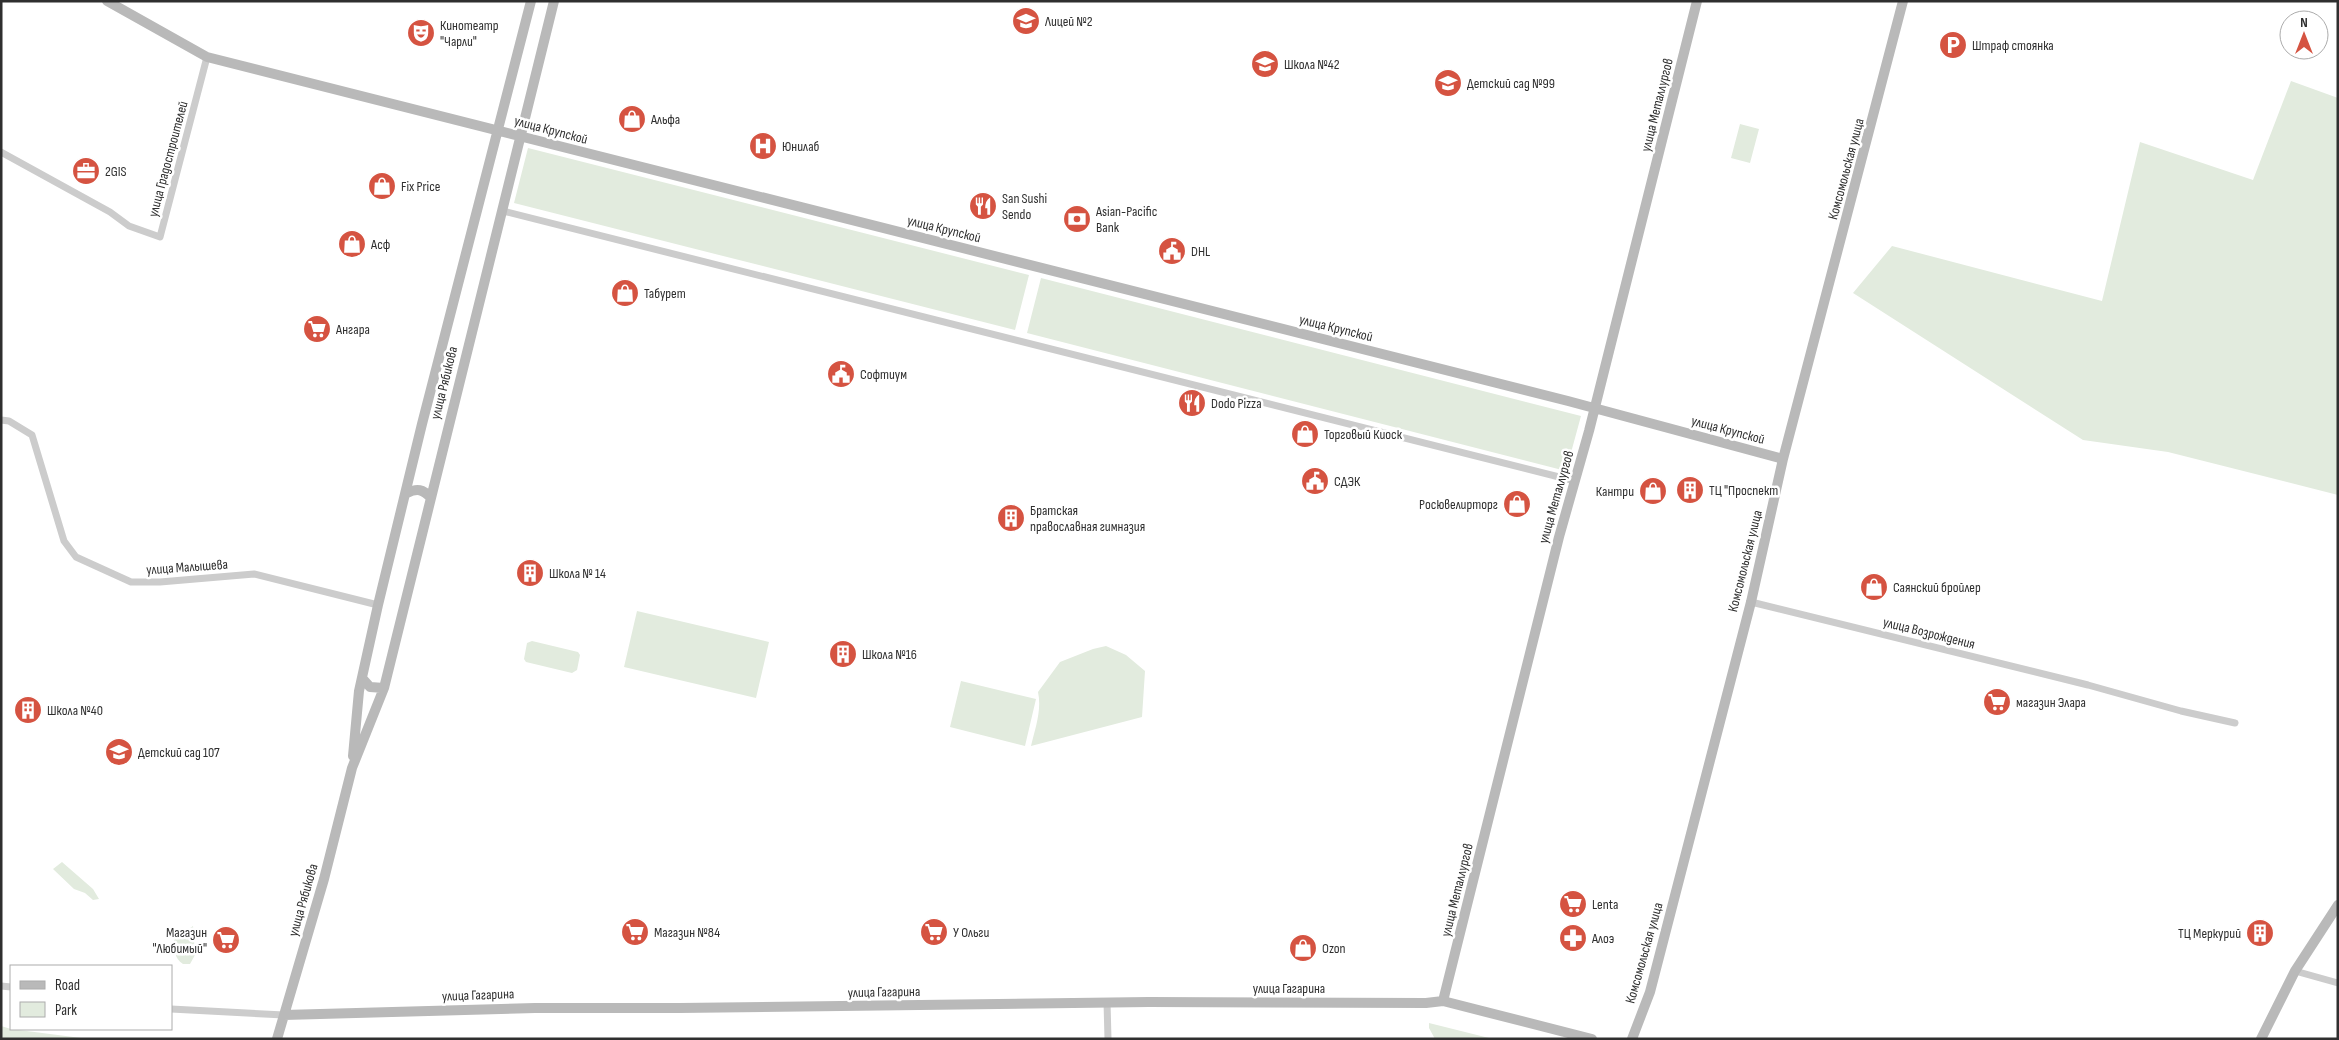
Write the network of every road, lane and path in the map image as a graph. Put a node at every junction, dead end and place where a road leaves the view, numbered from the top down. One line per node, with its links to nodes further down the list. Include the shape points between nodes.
1 (107, 1): 6 (street, улица Крупской)
2 (531, 1): 7 (street, улица Рябикова)
3 (554, 1): 8 (street, улица Рябикова)
4 (1697, 1): 11 (street, улица Металлургов)
5 (1903, 1): 13 (street, Комсомольская улица)
6 (207, 56): 7 (street, улица Крупской); 9 (street, улица Градостроителей, via 160,237 129,226 110,212)
7 (498, 130): 8 (street, улица Крупской); 15 (street, улица Рябикова)
8 (520, 137): 10 (street, улица Рябикова); 11 (street, улица Крупской)
9 (1, 152)
10 (503, 211): 14 (street); 16 (street, улица Рябикова)
11 (1595, 408): 13 (street, улица Крупской); 14 (street, улица Металлургов)
12 (1, 420): 18 (street, улица Малышева, via 9,421 32,435 64,541 76,558 131,582 254,574)
13 (1783, 459): 17 (street, Комсомольская улица)
14 (1575, 481): 26 (street, улица Металлургов)
15 (407, 493): 16 (street, via 416,489); 18 (street, улица Рябикова)
16 (431, 498): 20 (street, улица Рябикова)
17 (1750, 602): 21 (street, улица Возрождения, via 2181,712); 33 (street, Комсомольская улица, via 1650,992)
18 (378, 605): 19 (street, улица Рябикова)
19 (362, 678): 20 (street, via 370,687); 22 (street, улица Рябикова, via 358,690)
20 (384, 688): 22 (street, улица Рябикова)
21 (2235, 722)
22 (352, 768): 29 (street, улица Рябикова)
23 (2338, 904): 24 (street)
24 (2295, 972): 25 (street); 34 (street)
25 (2338, 983)
26 (1443, 1001): 27 (street, улица Гагарина); 32 (street, улица Гагарина)
27 (1107, 1002): 29 (street, улица Гагарина, via 535,1008); 31 (street)
28 (172, 1009): 29 (street, улица Гагарина)
29 (284, 1015): 30 (street, улица Рябикова)
30 (277, 1039)
31 (1108, 1039)
32 (1592, 1039)
33 (1632, 1039)
34 (2261, 1039)

